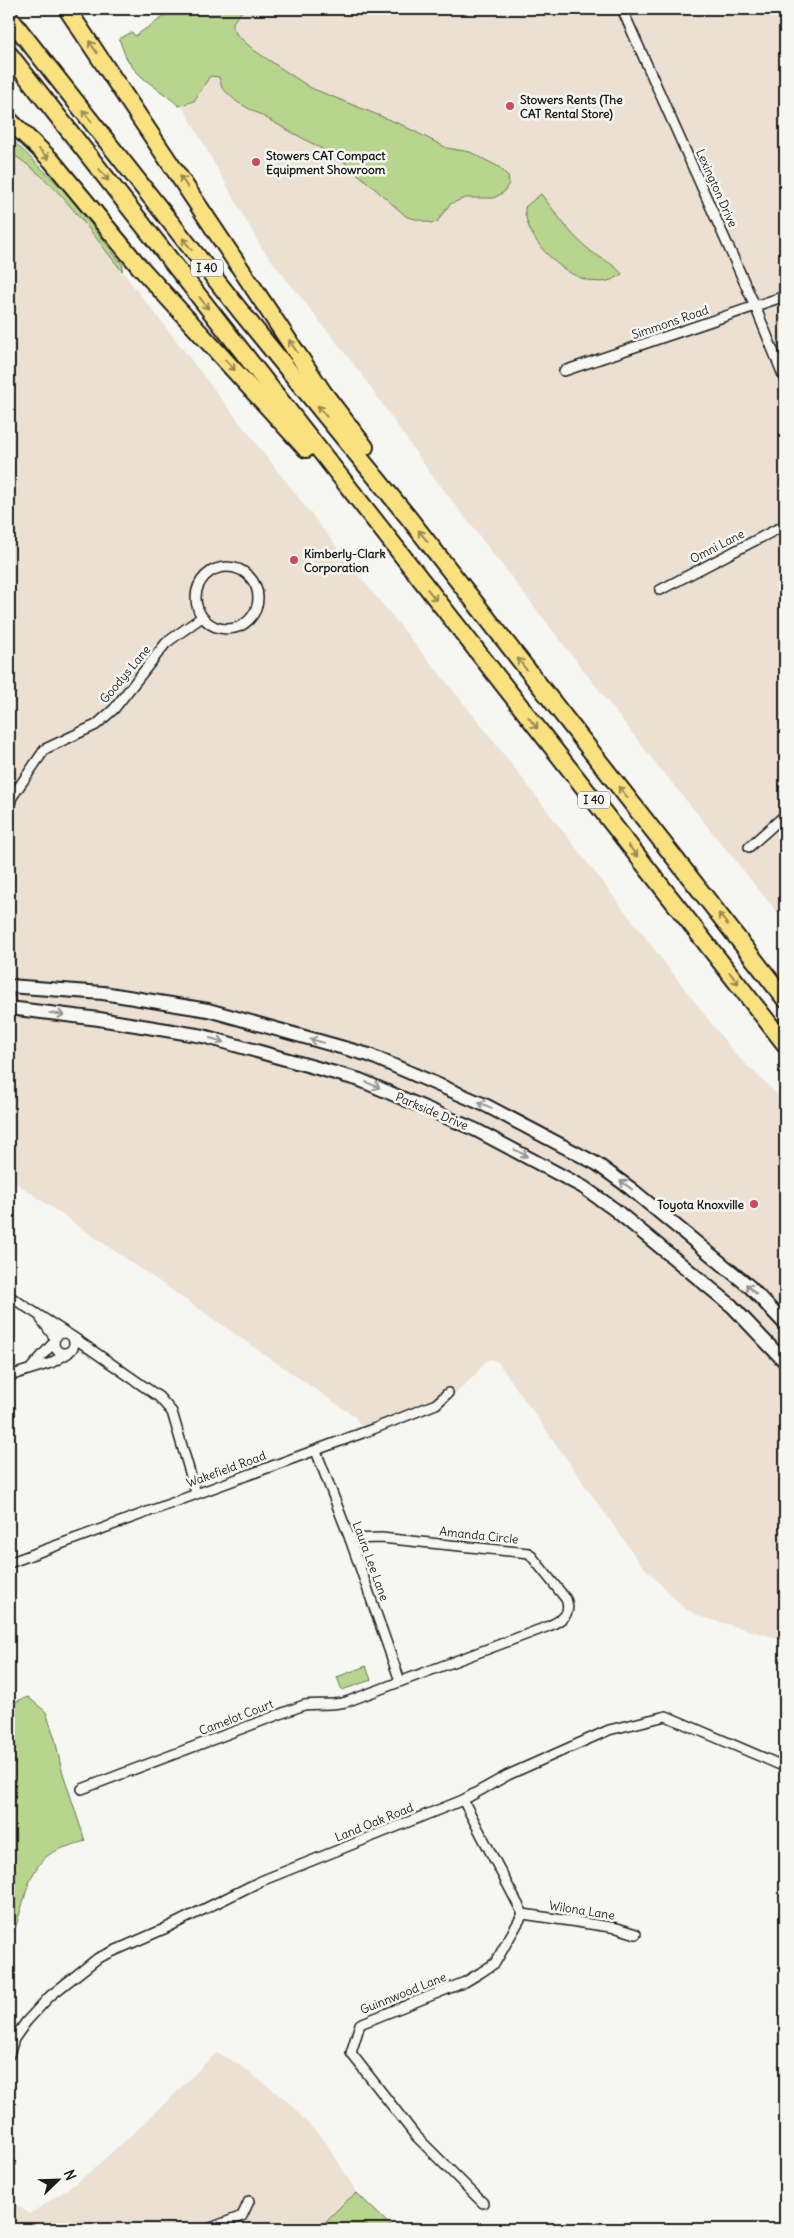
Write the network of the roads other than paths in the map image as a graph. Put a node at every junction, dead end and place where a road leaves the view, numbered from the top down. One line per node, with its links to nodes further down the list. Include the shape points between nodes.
1 (67, 9): 10 (highway, one-way to 1, via 365,446 323,392)
2 (622, 9): 7 (street, Lexington Drive)
3 (9, 16): 10 (highway, I 40, one-way to 3, via 242,314)
4 (9, 54): 12 (highway, I 40, one-way to 12)
5 (9, 120): 12 (highway, one-way to 12, via 51,160 138,265)
6 (785, 296): 7 (street, Simmons Road)
7 (755, 306): 8 (street, Simmons Road); 9 (street, Lexington Drive)
8 (564, 371)
9 (785, 380)
10 (408, 517): 20 (highway, I 40, one-way to 10)
11 (785, 526): 13 (street, Omni Lane)
12 (402, 557): 22 (highway, I 40, one-way to 22)
13 (660, 590)
14 (202, 617): 14 (street, via 218,628 233,629 247,623 254,615 259,596 252,578 235,567 224,566 204,576 196,596); 15 (street, Goodys Lane, via 166,643 114,709 96,725 44,748 12,797)
15 (9, 808)
16 (785, 815): 17 (street)
17 (749, 847)
18 (9, 986): 25 (street, one-way to 18, via 750,1287 630,1188 596,1164 478,1102 368,1055 208,1010 103,993)
19 (9, 990): 21 (street)
20 (785, 999)
21 (9, 1008): 31 (street, Parkside Drive, one-way to 31, via 203,1036 360,1080 476,1130 583,1186 614,1208 732,1306)
22 (785, 1044)
23 (9, 1296): 24 (street)
24 (39, 1317): 26 (street); 28 (street)
25 (785, 1324)
26 (64, 1332): 27 (street); 28 (street)
27 (73, 1338): 29 (street, via 74,1346); 30 (street)
28 (54, 1340): 29 (street, via 58,1351); 32 (street)
29 (69, 1352): 30 (street); 32 (street, via 51,1363)
30 (93, 1353): 36 (street, via 159,1397 172,1412)
31 (785, 1362)
32 (32, 1368): 33 (street)
33 (9, 1376)
34 (448, 1393): 35 (street, Wakefield Road, via 436,1404)
35 (316, 1451): 36 (street, Wakefield Road); 37 (street, Laura Lee Lane)
36 (196, 1493): 38 (street, Wakefield Road)
37 (350, 1539): 39 (street, Laura Lee Lane); 39 (street, Amanda Circle, via 381,1538 528,1553 544,1569 568,1605 564,1620)
38 (9, 1563)
39 (400, 1681): 41 (street, Camelot Court, via 333,1706 319,1703 304,1705)
40 (785, 1767): 42 (street, Land Oak Road, via 666,1716 609,1730)
41 (82, 1789)
42 (463, 1800): 43 (street); 45 (street, Land Oak Road, via 261,1881 98,1958 50,1996 26,2022 14,2039)
43 (523, 1914): 44 (street, Wilona Lane, via 617,1928); 47 (street, Guinnwood Lane, via 495,1963 465,1982 360,2024 351,2053 415,2135)
44 (636, 1934)
45 (9, 2055)
46 (249, 2201): 48 (street, via 242,2216)
47 (483, 2203)
48 (208, 2229)

